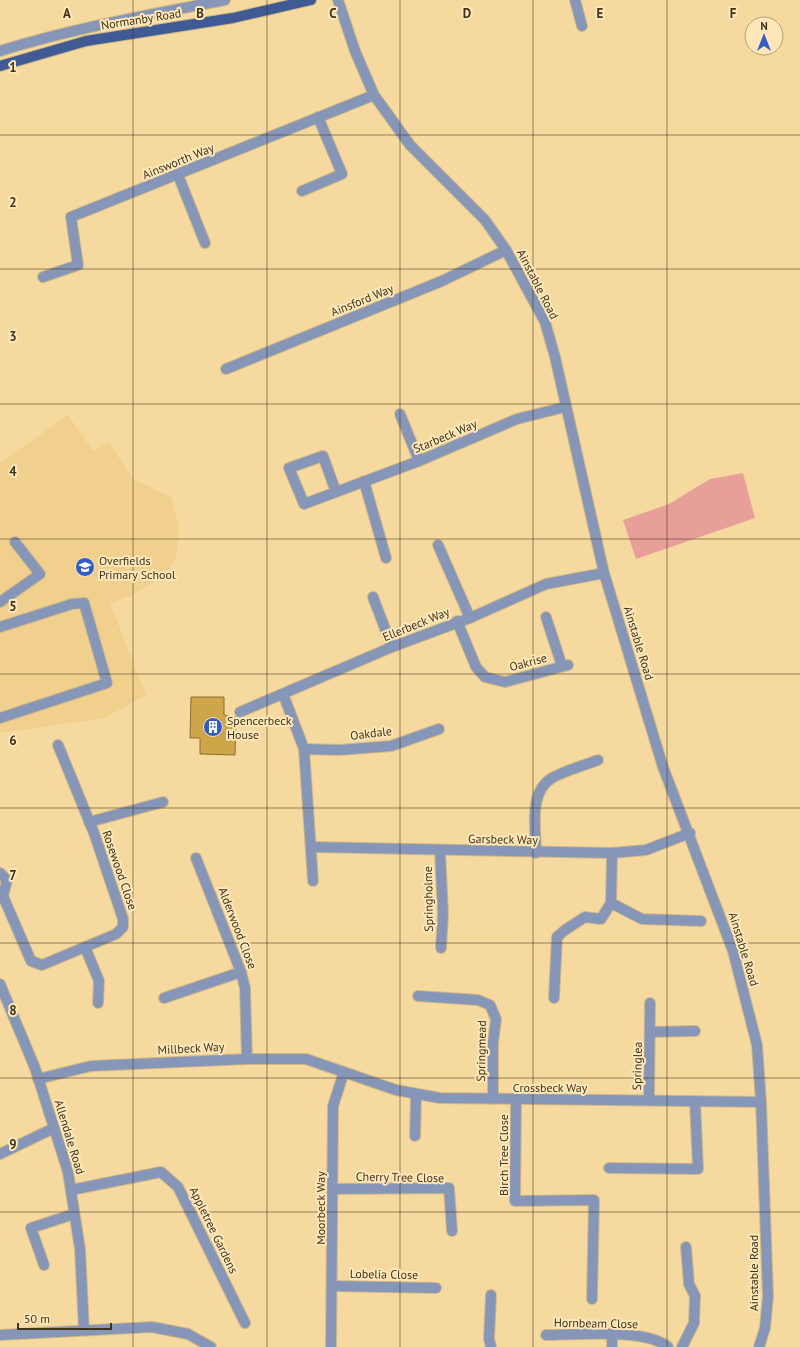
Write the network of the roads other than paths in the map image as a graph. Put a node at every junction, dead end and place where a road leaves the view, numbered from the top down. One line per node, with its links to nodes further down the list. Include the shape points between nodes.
1 (225, 0): 6 (street, via 91,26)
2 (311, 0): 7 (main road, Normanby Road, via 233,18 86,41)
3 (338, 0): 8 (street, Ainstable Road, via 355,51)
4 (575, 0): 5 (street)
5 (582, 26)
6 (0, 51)
7 (0, 66)
8 (374, 95): 9 (street, Ainsworth Way); 13 (street, Ainstable Road, via 410,145 485,220)
9 (318, 117): 10 (street, Ainsworth Way); 11 (street, via 342,174)
10 (178, 175): 12 (street); 14 (street, Ainsworth Way, via 71,217 78,265)
11 (302, 191)
12 (205, 243)
13 (506, 250): 15 (street, Ainsford Way, via 442,281); 16 (street, Ainstable Road, via 545,322)
14 (43, 277)
15 (226, 369)
16 (565, 407): 18 (street, Starbeck Way, via 518,419); 24 (street, Ainstable Road)
17 (400, 414): 18 (street)
18 (419, 462): 19 (street, Starbeck Way)
19 (364, 481): 20 (street, Starbeck Way); 23 (street)
20 (336, 492): 20 (street, Starbeck Way, via 323,456 289,468 304,504)
21 (15, 542): 26 (street, via 40,574)
22 (438, 545): 28 (street)
23 (386, 558)
24 (604, 573): 28 (street, Ellerbeck Way, via 546,584); 41 (street, Ainstable Road, via 663,767)
25 (373, 598): 31 (street)
26 (0, 602)
27 (546, 617): 29 (street, Oakrise, via 565,666 505,682 485,677 476,667)
28 (470, 618): 29 (street, Ellerbeck Way)
29 (457, 621): 31 (street, Ellerbeck Way)
30 (0, 627): 34 (street, via 72,604 84,603 107,683)
31 (392, 647): 32 (street, Ellerbeck Way)
32 (283, 694): 33 (street, Ellerbeck Way); 37 (street)
33 (240, 712)
34 (1, 714)
35 (439, 729): 37 (street, Oakdale, via 391,746 339,750)
36 (58, 745): 40 (street, Rosewood Close)
37 (304, 749): 42 (street)
38 (598, 760): 44 (street, via 551,778 542,788 536,803)
39 (163, 802): 40 (street)
40 (89, 822): 52 (street, Rosewood Close, via 123,919 123,927 116,934)
41 (690, 833): 45 (street, Garsbeck Way, via 646,850); 71 (street, Ainstable Road, via 733,951 756,1045)
42 (312, 847): 43 (street, Garsbeck Way); 48 (street)
43 (440, 850): 44 (street, Garsbeck Way); 53 (street, Springholme, via 443,914)
44 (536, 852): 45 (street, Garsbeck Way)
45 (612, 853): 50 (street)
46 (196, 858): 54 (street, Alderwood Close)
47 (0, 872): 49 (street, via 8,880)
48 (314, 881)
49 (2, 897): 52 (street, Rosewood Close, via 31,962 42,965)
50 (611, 903): 51 (street, via 642,920); 58 (street, via 601,920 585,917 557,937)
51 (701, 921)
52 (85, 947): 59 (street, via 99,981)
53 (441, 948)
54 (241, 972): 57 (street); 63 (street, Alderwood Close, via 245,988)
55 (0, 984): 65 (street, Allendale Road)
56 (418, 996): 67 (street, Springmead, via 478,1000 490,1005 496,1019 493,1043)
57 (164, 998)
58 (554, 998)
59 (98, 1003)
60 (650, 1003): 62 (street, Springlea)
61 (695, 1031): 62 (street, Springlea)
62 (651, 1032): 69 (street, Springlea)
63 (247, 1059): 64 (street, Millbeck Way, via 306,1059); 65 (street, Millbeck Way, via 91,1066)
64 (344, 1072): 66 (street, Crossbeck Way, via 396,1090); 76 (street, Moorbeck Way, via 333,1106)
65 (38, 1079): 72 (street, Allendale Road)
66 (416, 1094): 67 (street, Crossbeck Way, via 440,1098); 73 (street)
67 (493, 1099): 68 (street, Crossbeck Way)
68 (516, 1100): 69 (street, Crossbeck Way); 85 (street, Birch Tree Close, via 515,1201 594,1200)
69 (650, 1100): 70 (street, Crossbeck Way)
70 (695, 1101): 71 (street, Crossbeck Way); 75 (street, via 698,1169)
71 (761, 1102): 97 (street, Ainstable Road, via 768,1296 765,1328)
72 (54, 1128): 74 (street); 77 (street, Allendale Road)
73 (415, 1136)
74 (0, 1154)
75 (609, 1168)
76 (333, 1189): 79 (street, Cherry Tree Close, via 449,1188); 82 (street, Moorbeck Way)
77 (71, 1190): 78 (street, Allendale Road); 86 (street, Appletree Gardens, via 161,1172 178,1187)
78 (74, 1214): 81 (street, via 31,1228); 87 (street, Allendale Road, via 80,1249)
79 (452, 1231)
80 (686, 1247): 96 (street, via 689,1284 695,1296 694,1323)
81 (44, 1265)
82 (332, 1286): 83 (street, Lobelia Close); 92 (street, Moorbeck Way)
83 (436, 1288)
84 (491, 1295): 93 (street)
85 (592, 1299)
86 (245, 1323)
87 (84, 1330): 88 (street); 91 (street, via 152,1327 188,1334)
88 (0, 1334)
89 (546, 1335): 90 (street, Hornbeam Close)
90 (612, 1335): 94 (street); 95 (street, Hornbeam Close, via 647,1337 661,1341)
91 (212, 1347)
92 (331, 1347)
93 (491, 1347)
94 (612, 1347)
95 (668, 1347)
96 (682, 1347)
97 (759, 1347)

